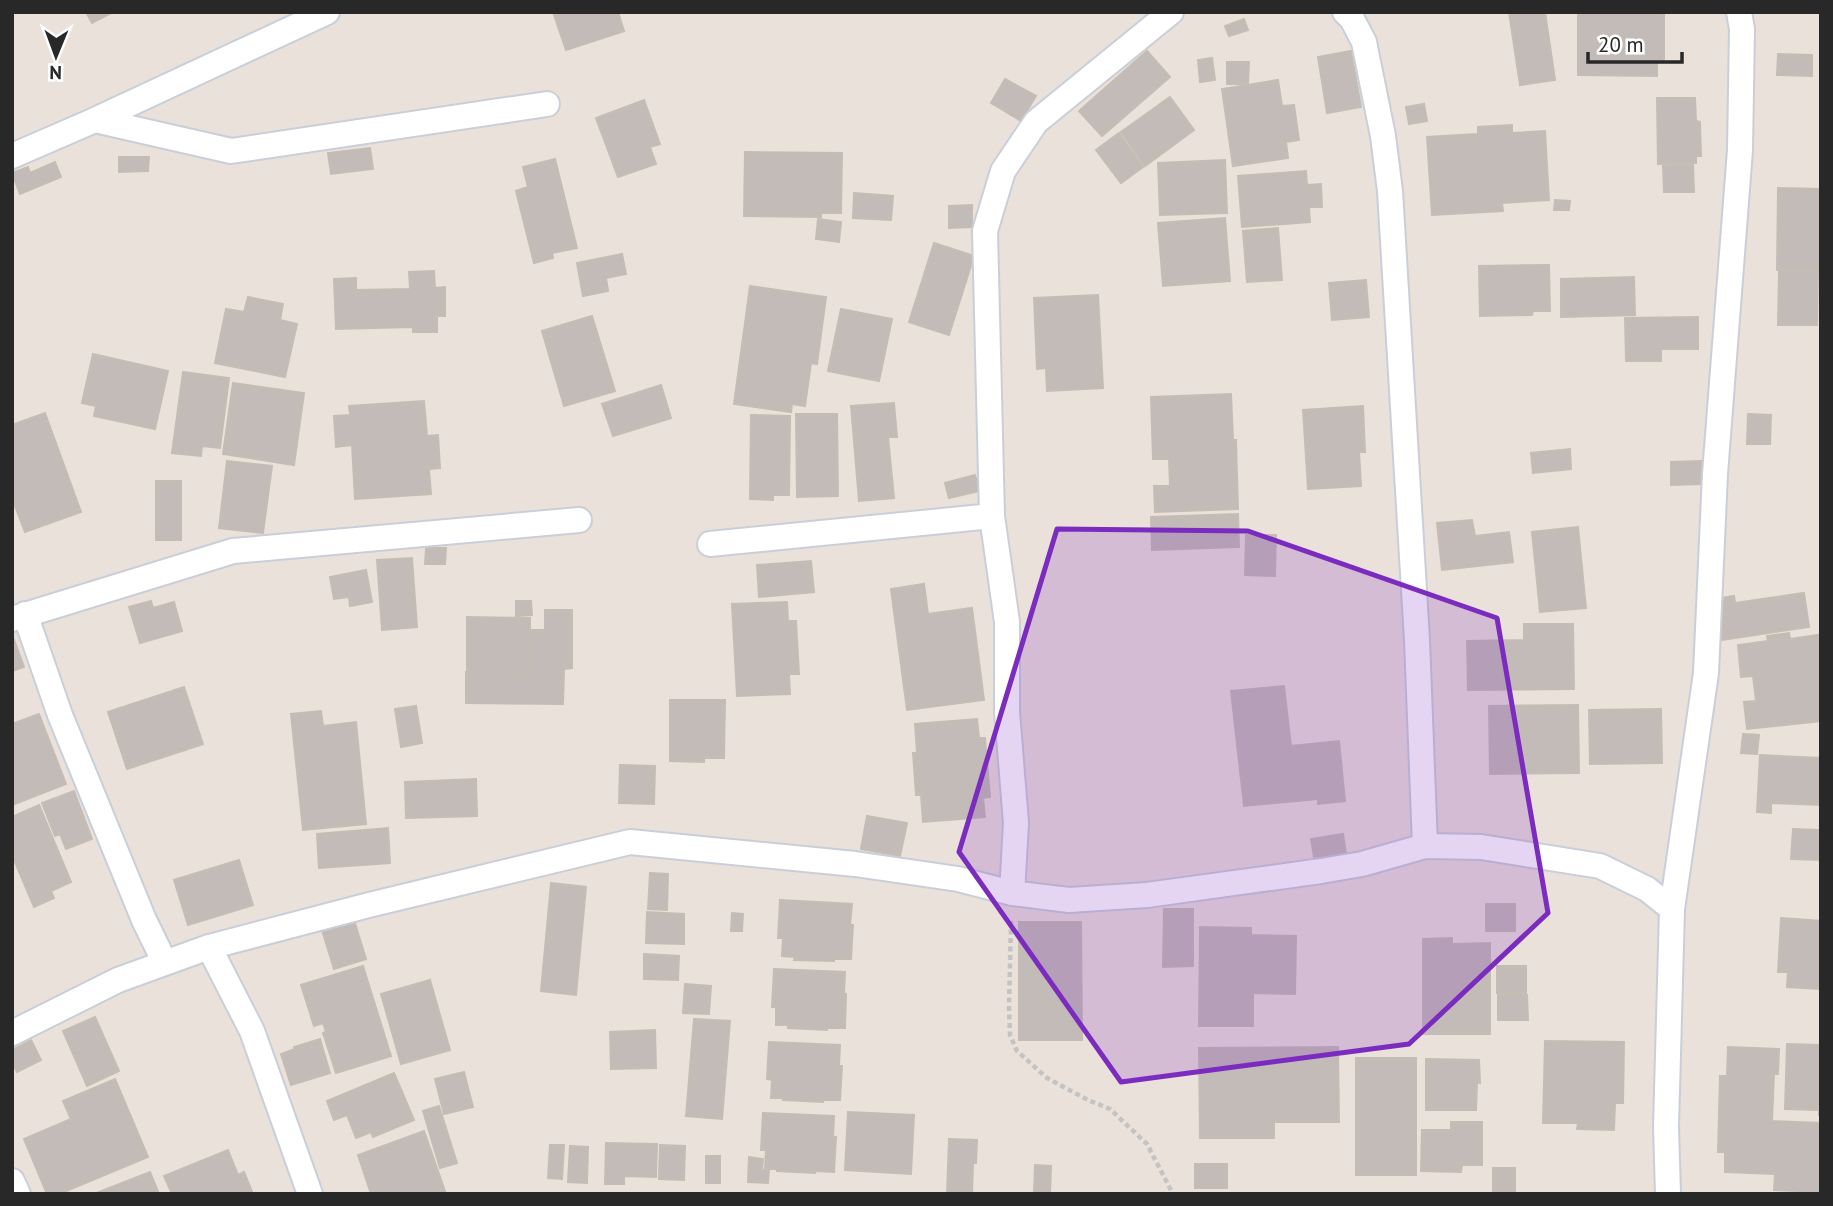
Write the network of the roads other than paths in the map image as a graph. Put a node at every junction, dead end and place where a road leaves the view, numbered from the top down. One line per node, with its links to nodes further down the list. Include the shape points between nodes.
1 (327, 12): 6 (street)
2 (1171, 12): 8 (street, via 1036,122 1003,170 985,231)
3 (1345, 12): 12 (street, via 1364,42 1390,191)
4 (1739, 12): 14 (street, via 1740,150 1715,474 1706,673)
5 (547, 104): 6 (street, via 231,151)
6 (95, 120): 7 (street)
7 (12, 156)
8 (992, 516): 10 (street); 13 (street, via 1007,622 1007,712 1016,824)
9 (579, 520): 11 (street, via 233,551)
10 (710, 544)
11 (19, 616): 16 (street)
12 (1425, 846): 13 (street, via 1362,864 1147,895 1069,900); 14 (street, via 1481,847 1600,866 1647,889)
13 (1012, 893): 15 (street, via 958,879 855,864 630,842)
14 (1672, 909): 21 (street)
15 (209, 947): 16 (street); 20 (street, via 252,1031)
16 (165, 963): 17 (street)
17 (12, 1033)
18 (12, 1181): 19 (street)
19 (18, 1194)
20 (310, 1194)
21 (1668, 1194)

